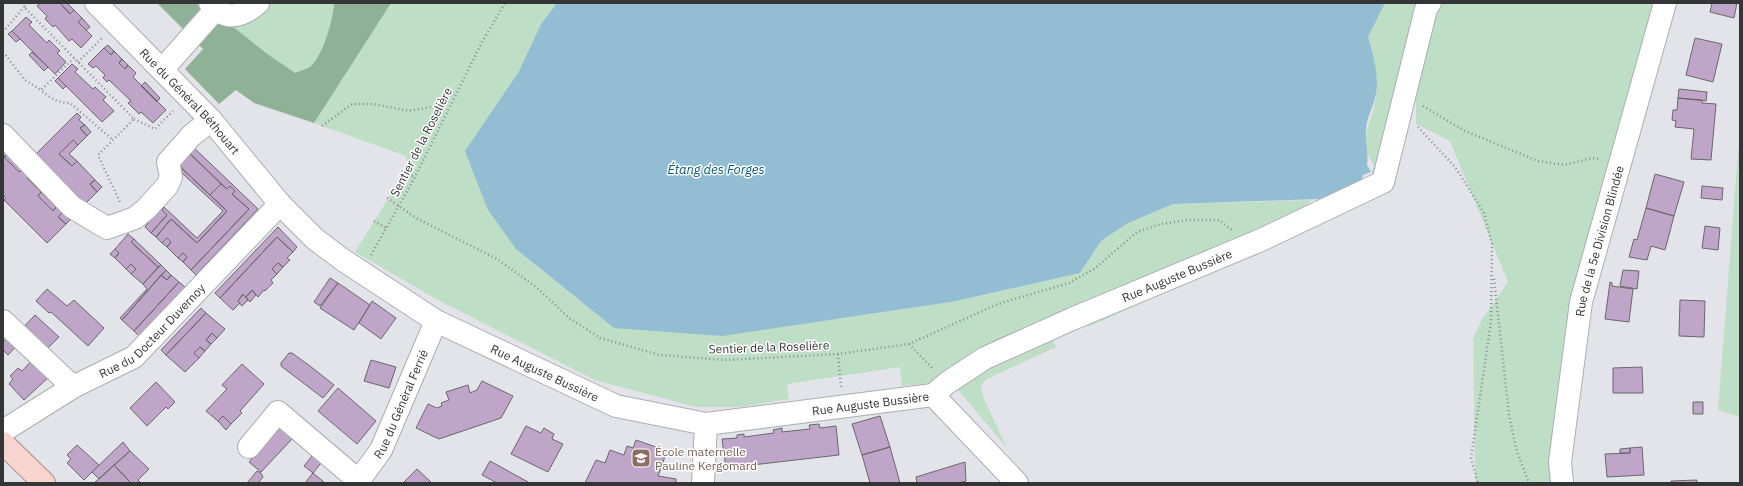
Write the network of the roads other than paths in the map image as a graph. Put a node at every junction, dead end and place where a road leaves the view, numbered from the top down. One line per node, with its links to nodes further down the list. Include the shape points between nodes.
1 (96, 3): 6 (street, Rue du Général Béthouart)
2 (258, 3): 5 (street, via 248,12 238,16 224,14)
3 (1430, 3): 13 (street, Rue Auguste Bussière, via 1426,9 1383,182 1261,240 985,358)
4 (1665, 3): 22 (street, Rue de la 5e Division Blindée, via 1581,302 1560,462)
5 (212, 6): 6 (street)
6 (162, 70): 7 (street, Rue du Général Béthouart)
7 (211, 120): 8 (street, via 192,135 168,162 171,177 167,186 146,209 135,218 107,228 72,207); 9 (street, Rue du Général Béthouart)
8 (3, 135)
9 (280, 204): 11 (street, Rue Auguste Bussière, via 315,239 361,273); 12 (street, Rue du Docteur Duvernoy, via 134,357)
10 (3, 321): 12 (street)
11 (436, 321): 14 (street, Rue Auguste Bussière, via 616,406); 18 (street, Rue du Général Ferrié, via 381,450)
12 (72, 387): 15 (street, Rue du Docteur Duvernoy)
13 (940, 389): 14 (street, Rue Auguste Bussière, via 844,406); 21 (street)
14 (706, 424): 20 (street)
15 (3, 431)
16 (3, 444): 19 (main road)
17 (249, 447): 18 (street, via 278,412)
18 (358, 482)
19 (44, 483)
20 (703, 483)
21 (1017, 483)
22 (1562, 483)

